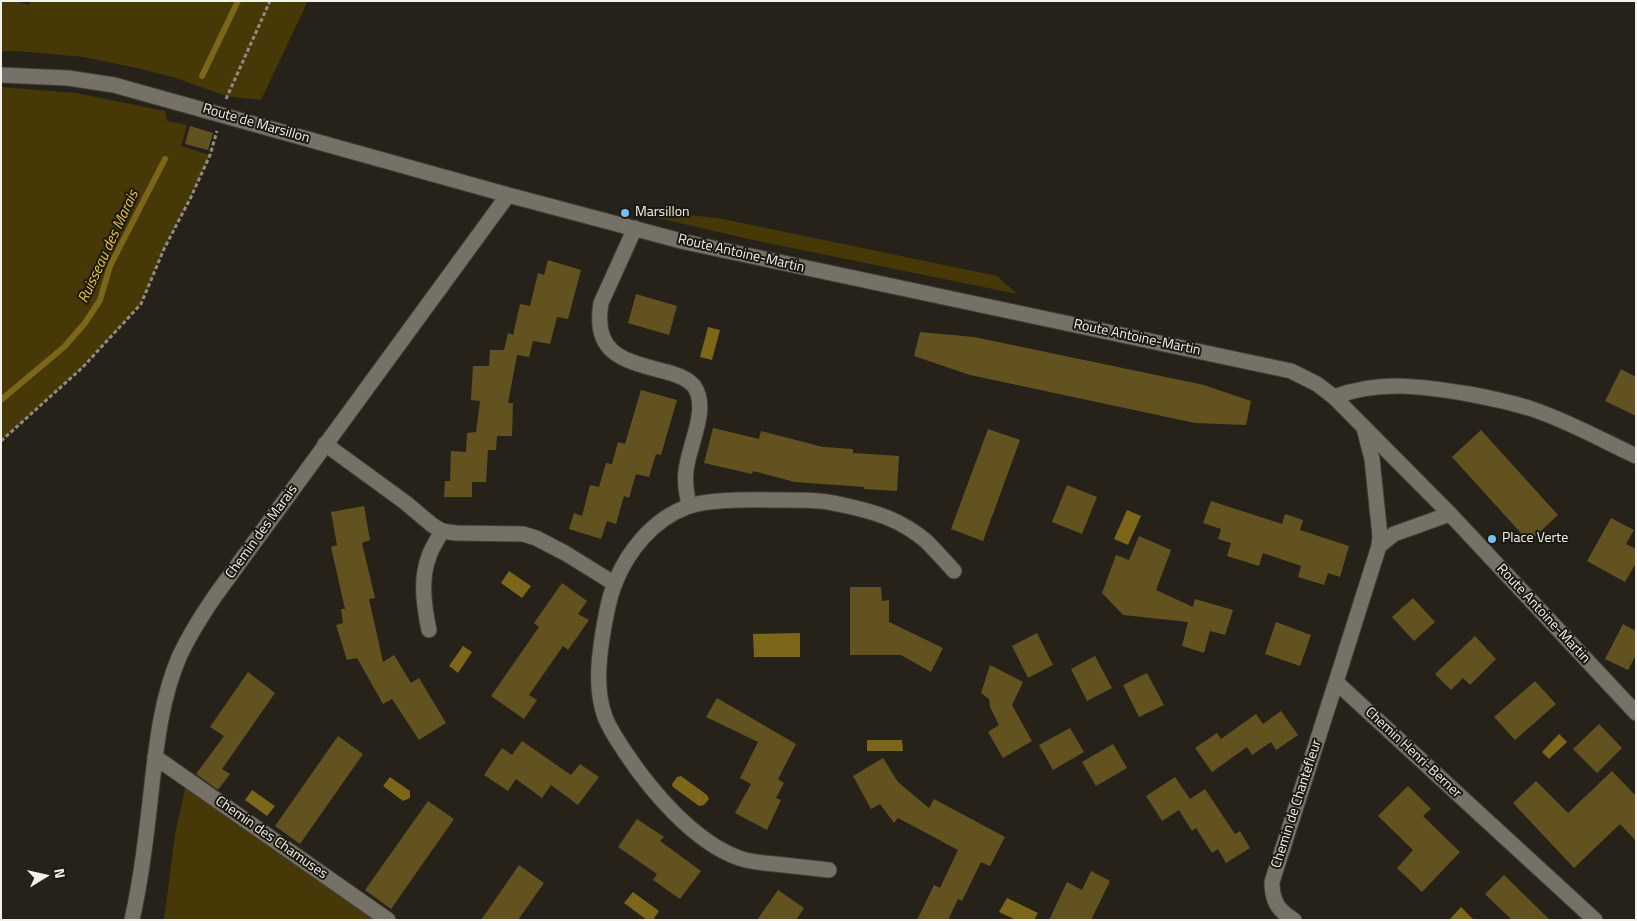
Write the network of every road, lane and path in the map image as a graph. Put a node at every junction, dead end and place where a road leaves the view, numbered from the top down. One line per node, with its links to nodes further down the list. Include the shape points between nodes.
1 (270, 1): 3 (path, via 226,96)
2 (1, 75): 3 (street, Route de Marsillon, via 68,78 114,85)
3 (222, 114): 4 (street, Route de Marsillon); 8 (path, via 210,155 141,304 82,368)
4 (508, 195): 5 (street, Route Antoine-Martin); 9 (street, Chemin des Marais)
5 (635, 228): 6 (street, Route Antoine-Martin, via 724,251 1275,367 1303,376); 11 (street, via 601,303 600,327 606,346 619,356 677,375 689,381 699,396 700,414 685,473)
6 (1334, 397): 7 (street, Route Antoine-Martin); 10 (street, via 1365,388 1400,385 1492,399 1548,416)
7 (1364, 426): 12 (street, Route Antoine-Martin); 14 (street, via 1372,459 1380,526)
8 (1, 441)
9 (325, 444): 13 (street); 20 (street, Chemin des Marais, via 215,596 188,639 164,703)
10 (1636, 456)
11 (689, 506): 15 (street, via 753,500 820,500 861,509 902,525 925,541); 16 (street, via 655,526 624,564)
12 (1450, 514): 14 (street, via 1394,534); 19 (street, Route Antoine-Martin)
13 (442, 531): 16 (street, via 523,534 565,553); 17 (street, via 429,556 425,573 423,589)
14 (1379, 546): 18 (street)
15 (954, 571)
16 (615, 584): 21 (street, via 601,646 600,700 614,736 642,777 675,814 725,852 755,862)
17 (429, 630)
18 (1336, 682): 24 (street, Chemin de Chantefleur, via 1272,882 1272,894 1278,908); 25 (street, Chemin Henri-Berner)
19 (1636, 713)
20 (155, 757): 22 (street, Chemin des Marais); 23 (street, Chemin des Chamuses)
21 (829, 870)
22 (138, 918)
23 (388, 920)
24 (1294, 920)
25 (1595, 920)

